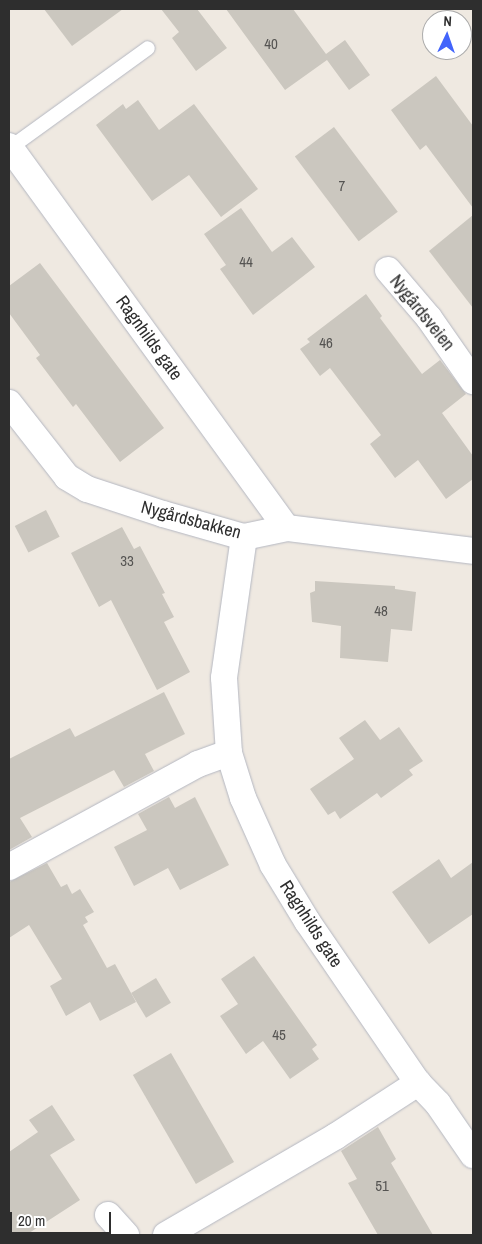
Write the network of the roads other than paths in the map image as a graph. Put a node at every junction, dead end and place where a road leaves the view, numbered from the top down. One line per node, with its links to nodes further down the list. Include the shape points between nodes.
1 (148, 48): 2 (lane, Ragnhilds gate)
2 (9, 147): 6 (street, Ragnhilds gate)
3 (388, 270): 4 (street, Nygårdsveien, via 429,318)
4 (473, 381)
5 (9, 403): 7 (street, Nygårdsbakken, via 50,460 67,477 87,489)
6 (287, 528): 7 (street, Nygårdsbakken); 8 (street, Nygårdsbakken)
7 (244, 537): 9 (street, Ragnhilds gate, via 224,678)
8 (473, 551)
9 (230, 753): 10 (street, via 198,764); 11 (street, Ragnhilds gate, via 243,798 273,865)
10 (9, 867)
11 (418, 1083): 12 (street, Ragnhilds gate, via 438,1104); 15 (street, via 360,1121)
12 (473, 1155)
13 (108, 1216): 14 (street)
14 (126, 1235)
15 (166, 1235)

